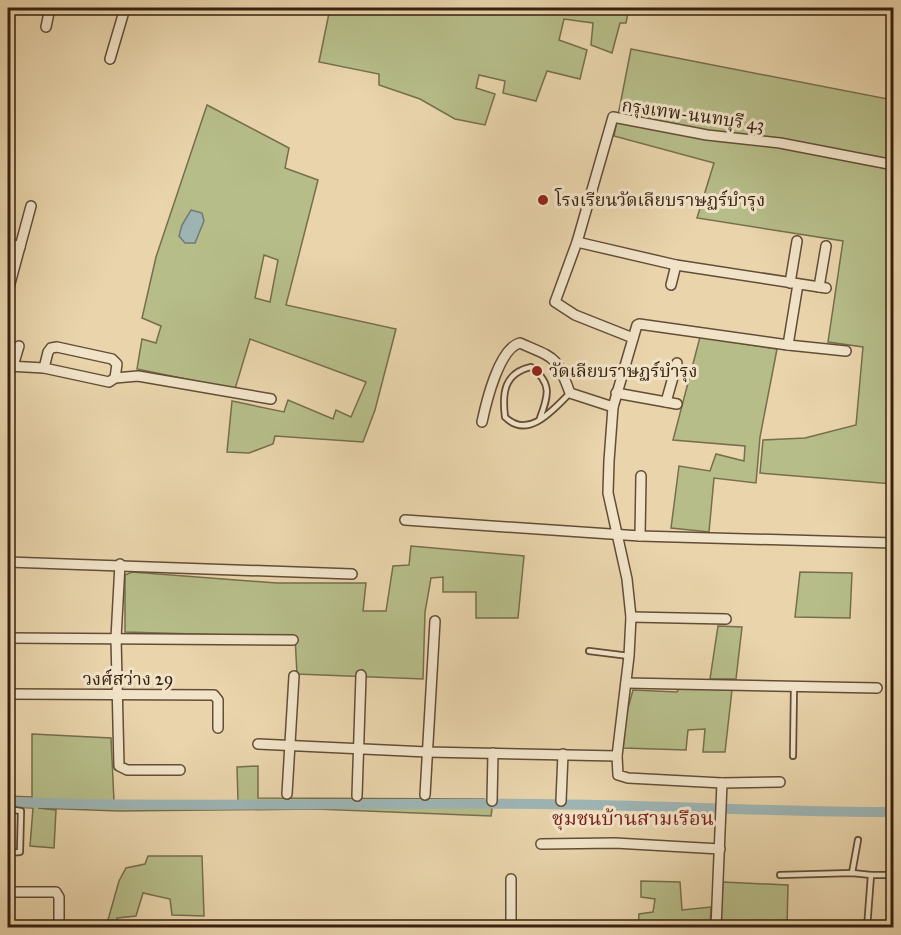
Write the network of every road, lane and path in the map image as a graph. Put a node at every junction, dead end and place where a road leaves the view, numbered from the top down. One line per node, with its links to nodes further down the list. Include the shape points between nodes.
1 (50, 8): 3 (street)
2 (125, 8): 4 (street)
3 (46, 27)
4 (110, 59)
5 (894, 165): 8 (street, กรุงเทพ-นนทบุรี 43, via 613,117)
6 (31, 206): 11 (street)
7 (797, 241): 13 (street)
8 (577, 242): 12 (street); 16 (street, via 555,302 575,315)
9 (8, 243): 11 (street)
10 (826, 246): 13 (street, via 822,287)
11 (20, 247): 15 (street)
12 (676, 265): 13 (street); 14 (street)
13 (794, 284): 17 (street)
14 (671, 285)
15 (8, 291)
16 (633, 338): 17 (street, via 640,324); 25 (street)
17 (788, 345): 19 (street)
18 (19, 346): 21 (street)
19 (846, 351)
20 (677, 363): 27 (street)
21 (10, 366): 22 (street)
22 (44, 368): 23 (street, via 109,382); 23 (street, via 48,352 57,347 112,359 117,364)
23 (116, 378): 26 (street, via 138,376)
24 (570, 393): 29 (street); 30 (lane); 31 (street, via 553,357 516,344 493,381)
25 (616, 393): 27 (street); 29 (street)
26 (271, 399)
27 (666, 402): 28 (street)
28 (677, 404)
29 (613, 407): 34 (street, via 608,493)
30 (540, 418): 30 (lane, via 521,427 504,417 505,390 520,369 531,367 546,386 547,398)
31 (482, 422)
32 (641, 476): 35 (street)
33 (405, 520): 34 (street)
34 (617, 534): 35 (street); 40 (street)
35 (640, 536): 36 (street)
36 (894, 543)
37 (8, 562): 38 (street)
38 (120, 564): 39 (street); 44 (street)
39 (352, 574)
40 (631, 617): 41 (street); 47 (street)
41 (726, 619)
42 (435, 621): 59 (street)
43 (8, 638): 44 (street)
44 (116, 638): 45 (street); 54 (street)
45 (293, 640)
46 (589, 651): 47 (lane)
47 (629, 656): 50 (street)
48 (361, 675): 58 (street)
49 (294, 676): 57 (street)
50 (626, 683): 51 (street); 62 (street)
51 (794, 686): 52 (street); 63 (lane)
52 (877, 688)
53 (8, 694): 54 (street, วงศ์สว่าง 29)
54 (117, 695): 55 (street, วงศ์สว่าง 29, via 214,695 218,699); 64 (street, via 120,768)
55 (218, 728)
56 (258, 744): 57 (street)
57 (290, 745): 58 (street); 67 (street)
58 (358, 748): 59 (street); 69 (street)
59 (427, 752): 60 (street); 68 (street)
60 (493, 753): 61 (street); 70 (street)
61 (563, 754): 62 (street); 71 (street)
62 (617, 756): 66 (street, via 620,777)
63 (793, 756)
64 (180, 770)
65 (780, 782): 66 (street)
66 (722, 783): 75 (street)
67 (287, 794)
68 (425, 795)
69 (357, 796)
70 (492, 801)
71 (561, 801)
72 (8, 809): 76 (lane, via 21,811 20,852)
73 (858, 840): 77 (lane)
74 (541, 844): 75 (street, via 615,843)
75 (720, 849): 85 (street)
76 (8, 853)
77 (852, 873): 78 (lane); 79 (lane)
78 (780, 875)
79 (870, 875): 80 (lane); 86 (lane)
80 (894, 875)
81 (511, 879): 84 (street)
82 (8, 892): 83 (street, via 56,892)
83 (59, 927)
84 (511, 927)
85 (716, 927)
86 (867, 927)

